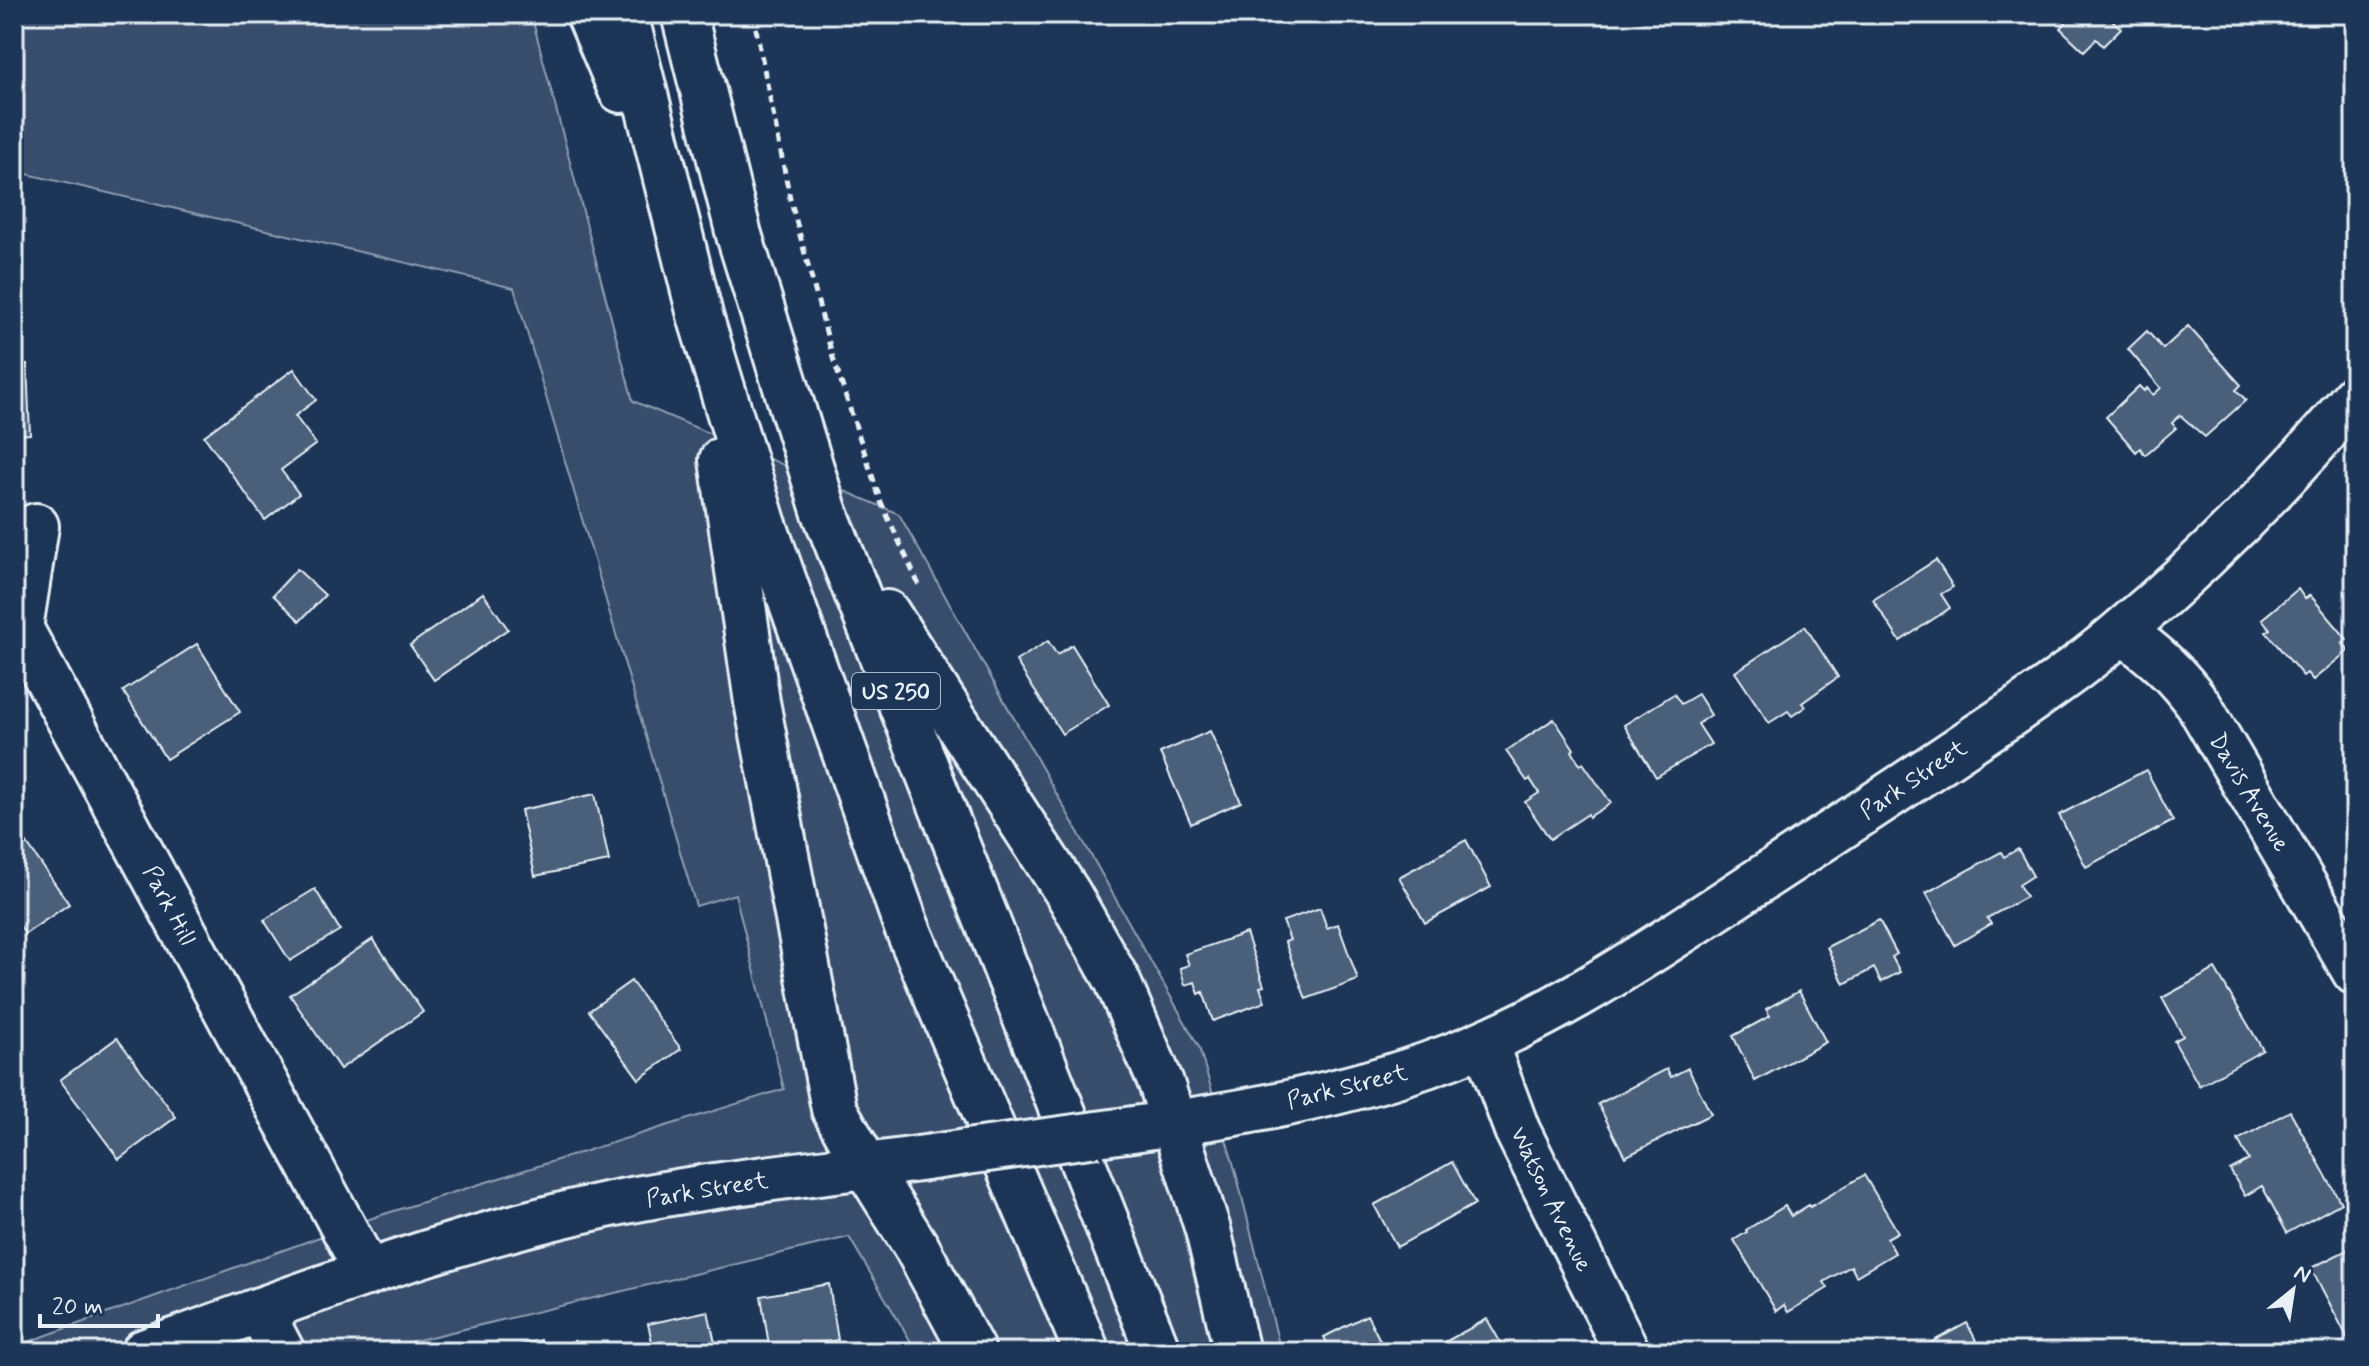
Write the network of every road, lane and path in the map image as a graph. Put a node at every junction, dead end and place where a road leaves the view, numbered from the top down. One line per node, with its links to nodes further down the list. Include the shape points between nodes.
1 (589, 14): 5 (main road)
2 (625, 14): 5 (main road, US 250)
3 (684, 14): 8 (main road, US 250, via 739,235)
4 (753, 14): 10 (path, via 790,198 833,358 881,502)
5 (673, 210): 6 (main road, US 250)
6 (701, 319): 15 (main road, via 757,702 806,969 834,1109); 21 (main road, US 250, via 763,522 906,925)
7 (2355, 397): 11 (main road, Park Street, via 2211,552)
8 (824, 510): 14 (main road, via 1069,895 1117,980); 22 (main road, US 250)
9 (36, 526): 16 (main road, Park Hill, via 20,628)
10 (923, 594)
11 (2122, 631): 12 (main road, Davis Avenue, via 2159,658 2200,707); 13 (main road, Park Street, via 2048,689 1644,955)
12 (2355, 972)
13 (1485, 1043): 14 (main road, Park Street, via 1337,1093); 24 (main road, Watson Avenue, via 1517,1130)
14 (1174, 1124): 15 (main road, Park Street, bridge); 23 (main road, via 1208,1230)
15 (867, 1168): 16 (main road, Park Street, via 746,1180 606,1205 468,1240); 20 (main road)
16 (368, 1273): 17 (main road, Park Street)
17 (260, 1310): 18 (main road, Park Street); 19 (main road)
18 (144, 1352)
19 (282, 1352)
20 (973, 1352)
21 (1087, 1352)
22 (1158, 1352)
23 (1237, 1352)
24 (1627, 1352)

